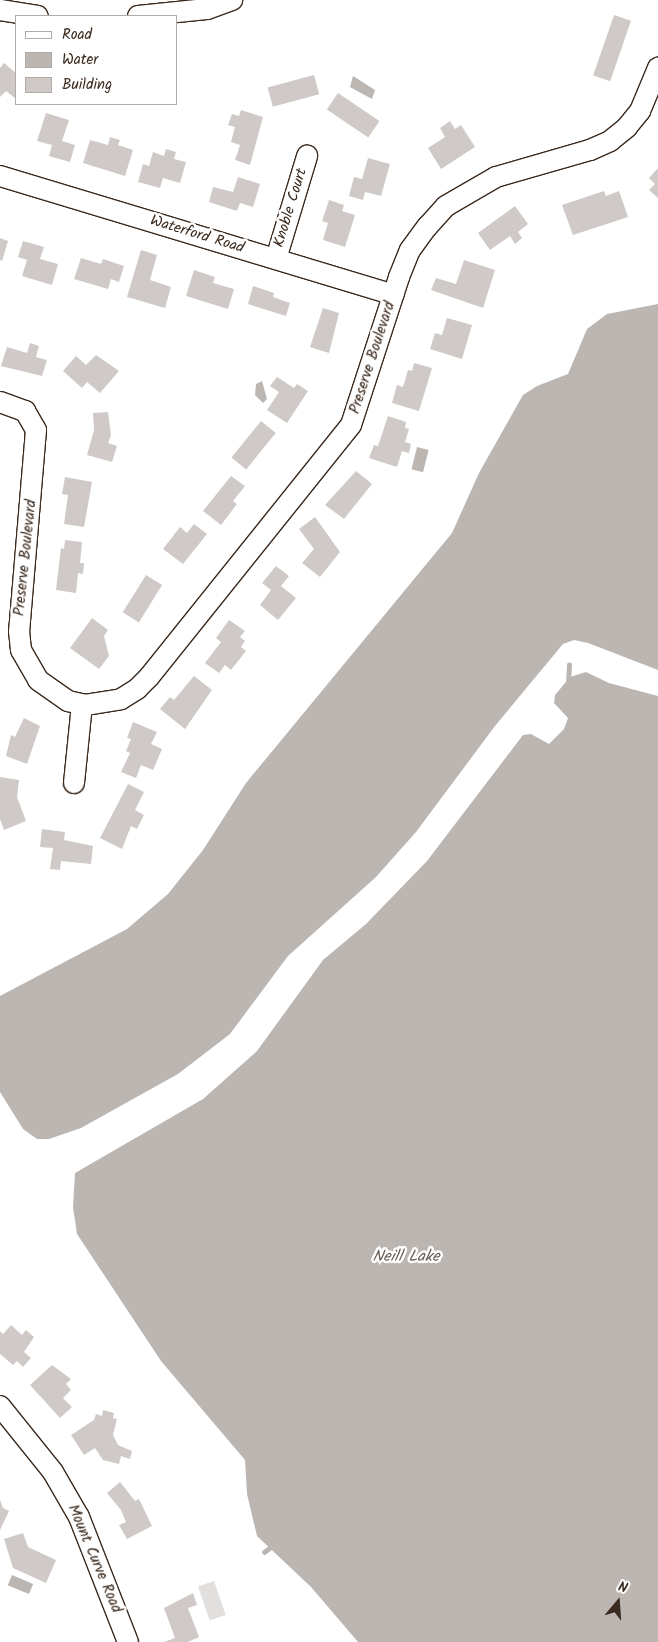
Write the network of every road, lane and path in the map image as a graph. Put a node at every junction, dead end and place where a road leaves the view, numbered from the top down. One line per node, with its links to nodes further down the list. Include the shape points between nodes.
1 (232, 0): 4 (street, via 207,9)
2 (0, 10): 3 (street)
3 (32, 15)
4 (148, 15)
5 (658, 68): 9 (street, Preserve Boulevard, via 640,111 610,141 590,150 496,177 446,206 410,250)
6 (307, 156): 8 (street, Knoble Court)
7 (0, 176): 8 (street, Waterford Road)
8 (276, 259): 9 (street, Waterford Road)
9 (393, 295): 11 (street, Preserve Boulevard, via 360,404 339,442 137,689 104,704)
10 (0, 402): 11 (street, Preserve Boulevard, via 25,411 42,429 18,631 21,650 28,666 45,686 68,701)
11 (82, 704): 12 (street)
12 (74, 783)
13 (1, 1408): 14 (street, Mount Curve Road, via 53,1472 79,1517)
14 (128, 1642)

